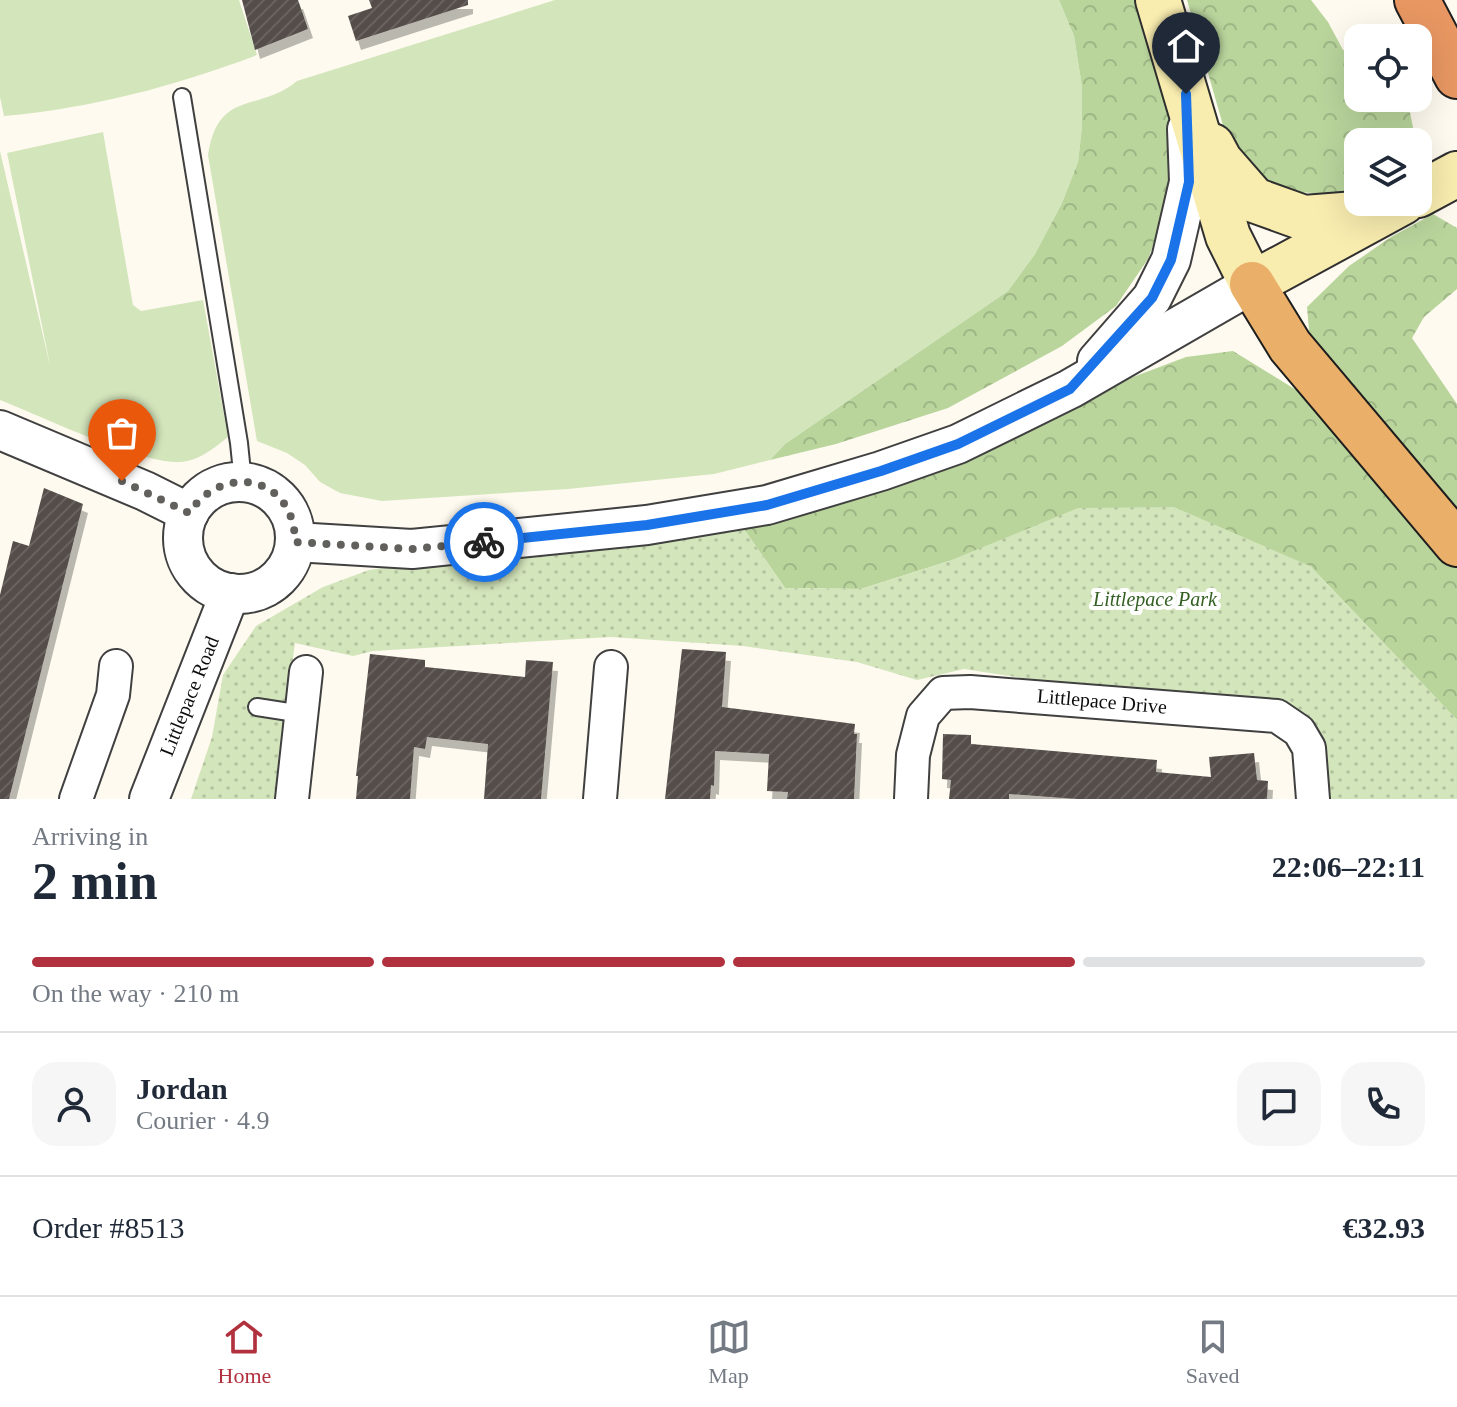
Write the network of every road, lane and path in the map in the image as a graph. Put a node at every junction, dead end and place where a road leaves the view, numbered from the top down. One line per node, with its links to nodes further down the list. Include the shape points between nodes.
1 (1158, 0): 4 (main road)
2 (1417, 0): 3 (highway)
3 (1457, 76)
4 (1186, 94): 8 (main road, via 1220,161 1254,200 1304,218); 10 (main road, via 1228,236); 11 (street, via 1189,182 1171,260 1152,298)
5 (182, 97): 13 (lane)
6 (1457, 174): 7 (main road)
7 (1432, 187)
8 (1344, 212)
9 (1377, 216): 10 (main road)
10 (1252, 284): 11 (street); 16 (highway, via 1290,346)
11 (1070, 389): 15 (street, via 958,444 767,505 647,525 412,549)
12 (0, 430): 14 (street)
13 (243, 482): 14 (street, via 213,488); 15 (street, via 265,487 279,498 290,512)
14 (189, 513): 17 (street, via 183,530 189,564 199,578)
15 (295, 542): 17 (street, via 279,578 248,594)
16 (1457, 544)
17 (230, 593): 24 (street, Littlepace Road)
18 (116, 666): 23 (street, via 113,695)
19 (611, 667): 26 (street)
20 (306, 672): 22 (street)
21 (257, 707): 22 (lane)
22 (302, 714): 25 (street)
23 (76, 799)
24 (149, 799)
25 (292, 799)
26 (600, 799)
27 (911, 799): 28 (street, Littlepace Drive, via 913,755 923,716 943,693 970,692 1277,716 1299,731 1309,748)
28 (1313, 799)

